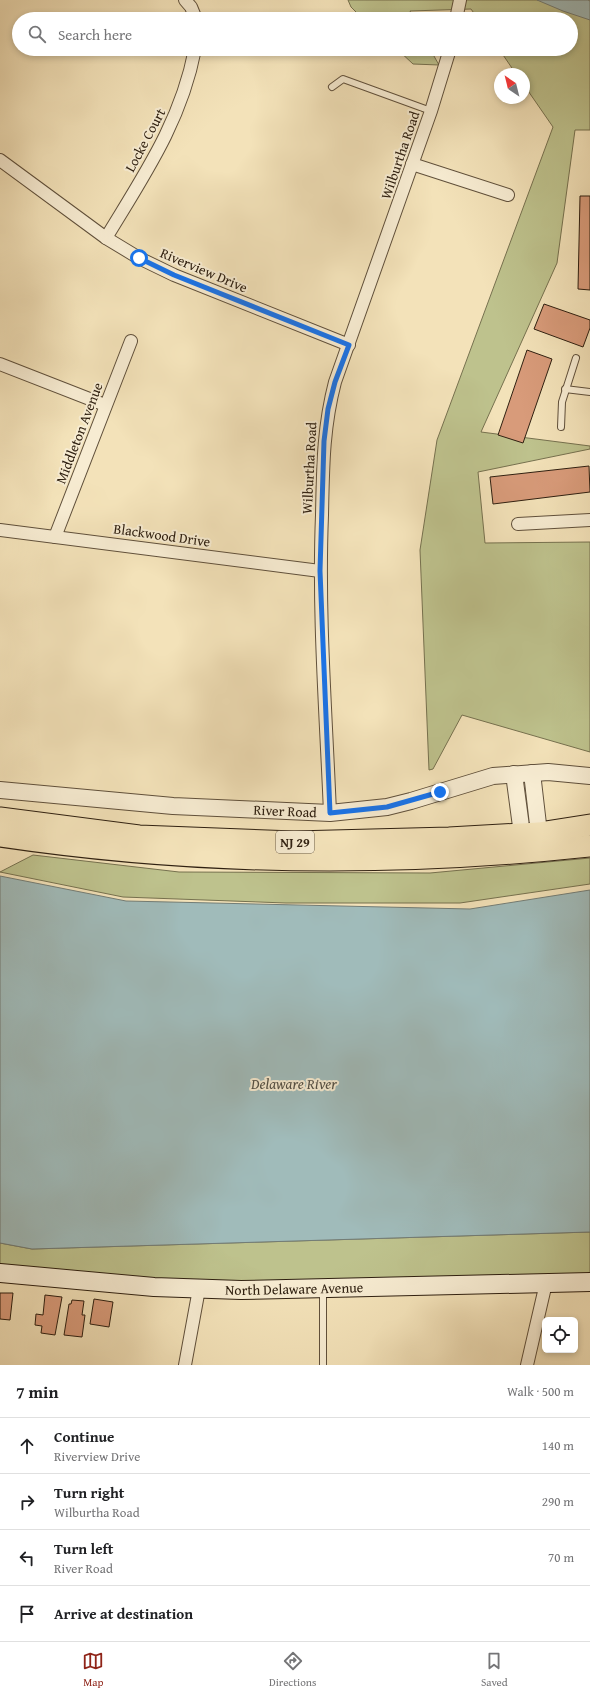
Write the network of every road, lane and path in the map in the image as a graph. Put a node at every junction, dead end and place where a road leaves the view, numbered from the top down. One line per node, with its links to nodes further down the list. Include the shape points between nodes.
1 (185, 0): 3 (street)
2 (460, 0): 4 (street)
3 (193, 12)
4 (457, 12)
5 (193, 56): 12 (street, Locke Court, via 182,99 172,124)
6 (448, 56): 8 (street, Wilburtha Road)
7 (332, 87): 8 (lane, via 344,79)
8 (431, 111): 10 (street, Wilburtha Road)
9 (0, 160): 12 (street, Riverview Drive)
10 (412, 164): 11 (street); 14 (street, Wilburtha Road)
11 (508, 195)
12 (106, 238): 14 (street, Riverview Drive, via 174,275)
13 (131, 341): 19 (street, Middleton Avenue)
14 (349, 345): 25 (street, Wilburtha Road, via 328,409)
15 (576, 358): 17 (lane)
16 (0, 364): 19 (street)
17 (565, 389): 18 (lane); 20 (lane)
18 (590, 392)
19 (105, 406): 24 (street, Middleton Avenue)
20 (561, 428)
21 (590, 520): 22 (street)
22 (518, 524)
23 (0, 530): 24 (street, Blackwood Drive)
24 (55, 536): 25 (street, Blackwood Drive)
25 (320, 571): 30 (street, Wilburtha Road)
26 (532, 773): 27 (street, River Road); 28 (street, River Road); 33 (street)
27 (514, 774): 30 (street, River Road, via 493,776 387,807); 33 (street)
28 (590, 776)
29 (0, 790): 30 (street, River Road, via 173,806)
30 (330, 813)
31 (0, 818): 33 (highway, NJ 29, via 139,836 216,840 372,842)
32 (590, 825): 33 (highway, NJ 29)
33 (530, 833): 36 (street)
34 (0, 836): 36 (highway, NJ 29, via 137,853 230,858 324,860)
35 (590, 846): 36 (highway, NJ 29)
36 (532, 852)
37 (0, 1272): 40 (main road, North Delaware Avenue, via 76,1281)
38 (590, 1282): 39 (main road, North Delaware Avenue)
39 (546, 1283): 41 (main road, North Delaware Avenue); 44 (street)
40 (199, 1289): 41 (main road, North Delaware Avenue); 42 (street)
41 (323, 1289): 43 (lane)
42 (185, 1365)
43 (323, 1365)
44 (527, 1365)

